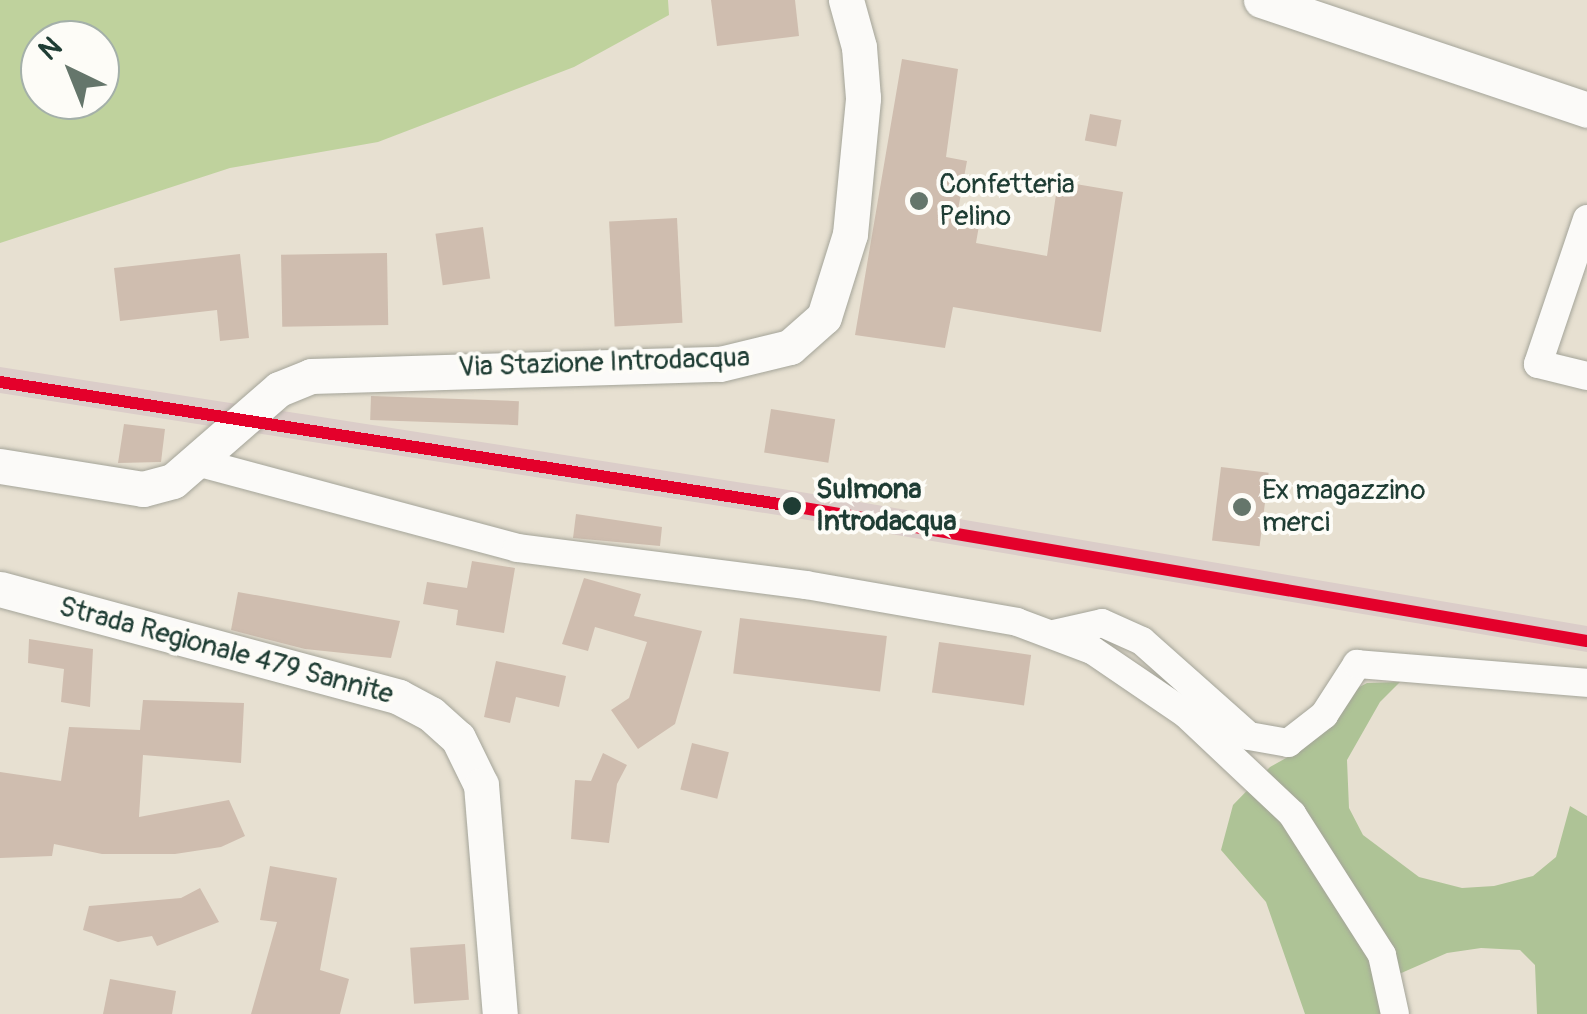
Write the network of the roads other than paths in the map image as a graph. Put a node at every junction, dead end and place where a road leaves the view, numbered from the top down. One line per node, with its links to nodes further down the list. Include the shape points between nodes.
1 (1261, 0): 3 (main road)
2 (853, 5): 6 (main road, Via Stazione Introdacqua, via 863,98 859,176 831,300 803,340 770,355 720,364 311,376 280,389)
3 (1587, 110)
4 (1587, 219): 5 (street, via 1538,364)
5 (1587, 376)
6 (198, 462): 7 (main road, via 173,482 143,489); 9 (street, via 517,548 806,585)
7 (0, 466)
8 (0, 589): 11 (main road, Strada Regionale 479 Sannite, via 400,697 431,714 458,738 481,785)
9 (1054, 634): 10 (street, via 1102,623 1142,641 1249,736 1288,743 1324,715 1357,664); 12 (street, via 1122,666 1186,714 1292,814 1382,955)
10 (1587, 683)
11 (500, 1014)
12 (1395, 1014)

